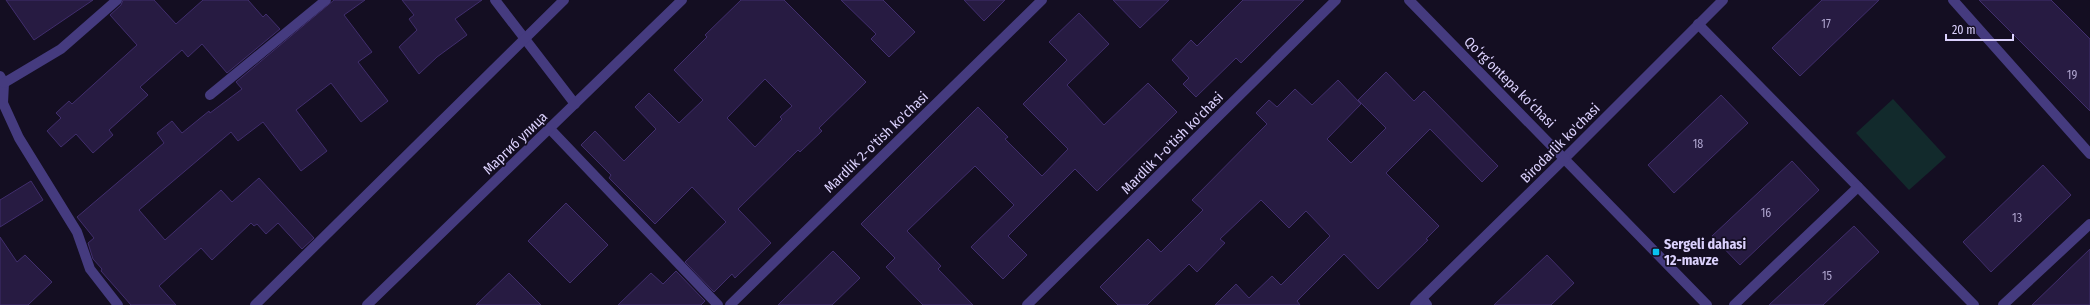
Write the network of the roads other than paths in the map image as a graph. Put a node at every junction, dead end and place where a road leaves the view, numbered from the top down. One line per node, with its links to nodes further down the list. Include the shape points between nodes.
1 (117, 0): 13 (street, via 61,49)
2 (326, 0): 14 (street)
3 (495, 0): 12 (street)
4 (564, 0): 12 (street)
5 (682, 0): 15 (street, Маргиб улица)
6 (1042, 0): 26 (street, Mardlik 2-o'tish ko'chasi)
7 (1336, 0): 27 (street, Mardlik 1-o'tish ko'chasi)
8 (1409, 0): 18 (street, Qoʻrgʻontepa koʻchasi)
9 (1723, 0): 11 (street, Birodarlik ko'chasi)
10 (1952, 0): 17 (street)
11 (1698, 24): 18 (street, Birodarlik ko'chasi); 19 (street)
12 (524, 38): 15 (street); 23 (street)
13 (2, 79): 22 (street, via 3,103 19,138 77,232 90,269)
14 (210, 96)
15 (575, 104): 16 (street, Маргиб улица)
16 (550, 129): 24 (street, Маргиб улица); 25 (street)
17 (2090, 154)
18 (1565, 158): 21 (street, Birodarlik ko'chasi); 28 (street, Qoʻrgʻontepa koʻchasi)
19 (1858, 187): 29 (street); 30 (street)
20 (2090, 224): 31 (street)
21 (1421, 303)
22 (118, 305)
23 (255, 305)
24 (368, 305)
25 (718, 305)
26 (730, 305)
27 (1027, 305)
28 (1707, 305)
29 (1734, 305)
30 (1974, 305)
31 (2002, 305)

